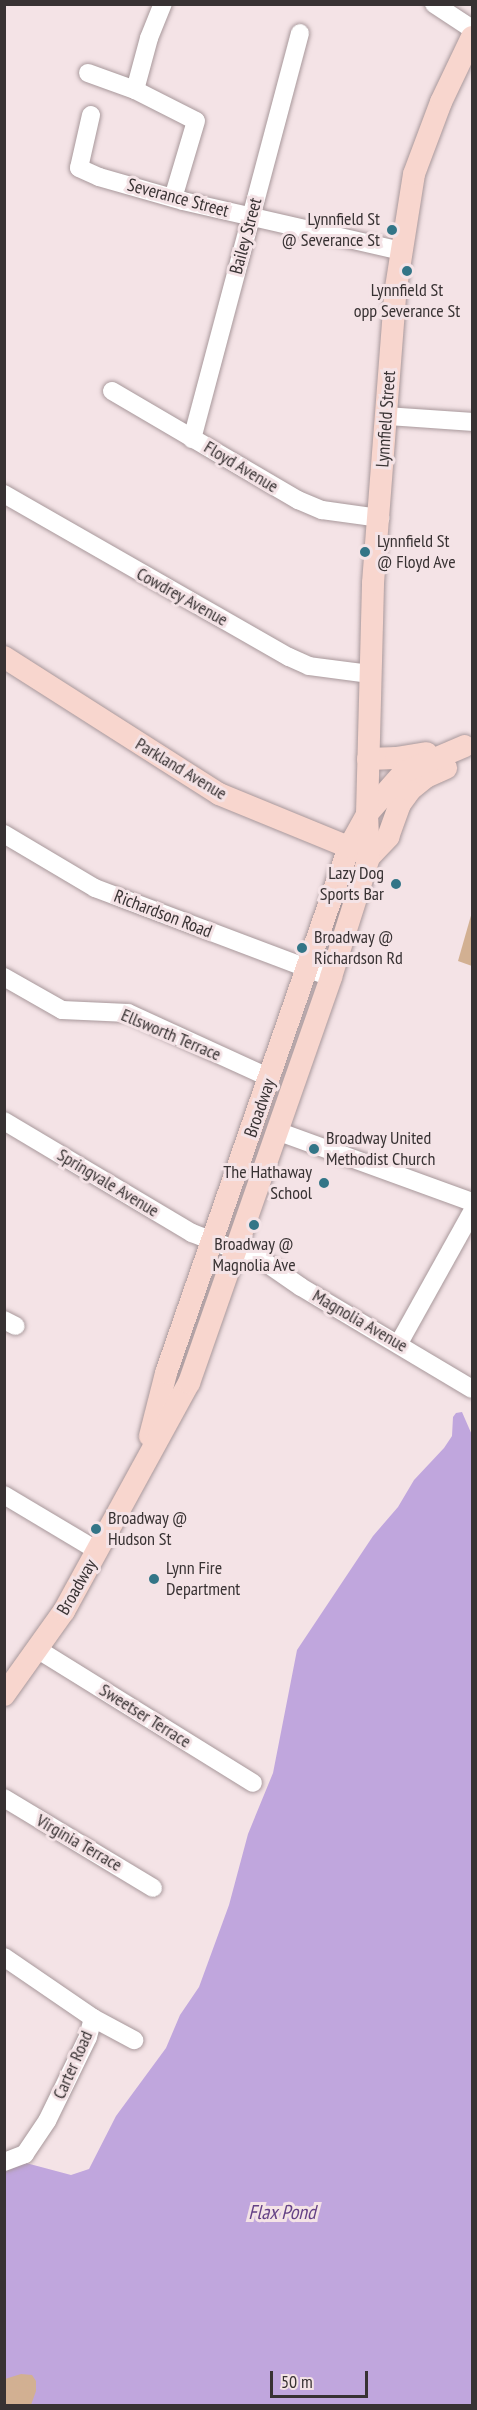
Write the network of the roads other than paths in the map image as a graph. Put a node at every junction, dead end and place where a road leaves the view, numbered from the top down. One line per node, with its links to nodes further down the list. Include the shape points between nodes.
1 (163, 4): 7 (street)
2 (434, 4): 3 (street)
3 (472, 29)
4 (300, 33): 10 (street, Bailey Street)
5 (472, 37): 11 (main road, Lynnfield Street, via 441,102 414,174)
6 (88, 73): 7 (street)
7 (135, 90): 9 (street, via 196,121)
8 (91, 115): 9 (street, Severance Street, via 79,168)
9 (173, 198): 10 (street, Severance Street)
10 (252, 217): 11 (street, Severance Street); 15 (street, Bailey Street)
11 (402, 251): 13 (main road, Lynnfield Street, via 395,294)
12 (112, 391): 15 (street, Floyd Avenue)
13 (387, 416): 14 (street); 17 (main road, Lynnfield Street)
14 (472, 422)
15 (192, 439): 17 (street, Floyd Avenue, via 311,506)
16 (4, 494): 19 (street, Cowdrey Avenue, via 289,657 309,666)
17 (380, 518): 19 (main road, Lynnfield Street)
18 (4, 657): 24 (main road, Parkland Avenue, via 219,794)
19 (370, 674): 21 (main road, Lynnfield Street)
20 (470, 750): 21 (main road); 22 (main road, Broadway, via 404,772); 25 (main road, Broadway, via 410,790 400,804 388,837)
21 (368, 759): 22 (main road, Lynnfield Street)
22 (367, 814): 24 (main road, Broadway); 25 (main road, Broadway)
23 (4, 834): 26 (street, Richardson Road, via 95,888)
24 (349, 847): 25 (main road, Parkland Avenue); 26 (main road, Broadway)
25 (369, 856): 28 (main road, Broadway)
26 (307, 969): 28 (street, Richardson Road); 29 (main road, Broadway)
27 (4, 977): 29 (street, Ellsworth Terrace, via 62,1010 128,1013)
28 (331, 977): 31 (main road, Broadway)
29 (270, 1078): 34 (main road, Broadway)
30 (4, 1121): 34 (street, Springvale Avenue, via 192,1233)
31 (277, 1131): 32 (street); 35 (main road, Broadway)
32 (472, 1202)
33 (472, 1212): 36 (street)
34 (213, 1241): 35 (street, Magnolia Avenue); 38 (main road, Broadway, via 166,1374)
35 (236, 1250): 36 (street, Magnolia Avenue, via 262,1260); 38 (main road, Broadway, via 189,1383)
36 (399, 1343): 37 (street, Magnolia Avenue)
37 (472, 1389)
38 (140, 1473): 40 (main road, Broadway)
39 (4, 1495): 40 (street)
40 (98, 1551): 41 (main road, Broadway)
41 (37, 1649): 42 (main road, Broadway); 43 (street, Sweetser Terrace)
42 (4, 1695)
43 (253, 1783)
44 (4, 1798): 45 (street, Virginia Terrace)
45 (153, 1888)
46 (4, 1957): 47 (street, Carter Road)
47 (93, 2018): 48 (street); 49 (street, Carter Road, via 47,2121 25,2154)
48 (134, 2040)
49 (4, 2162)

